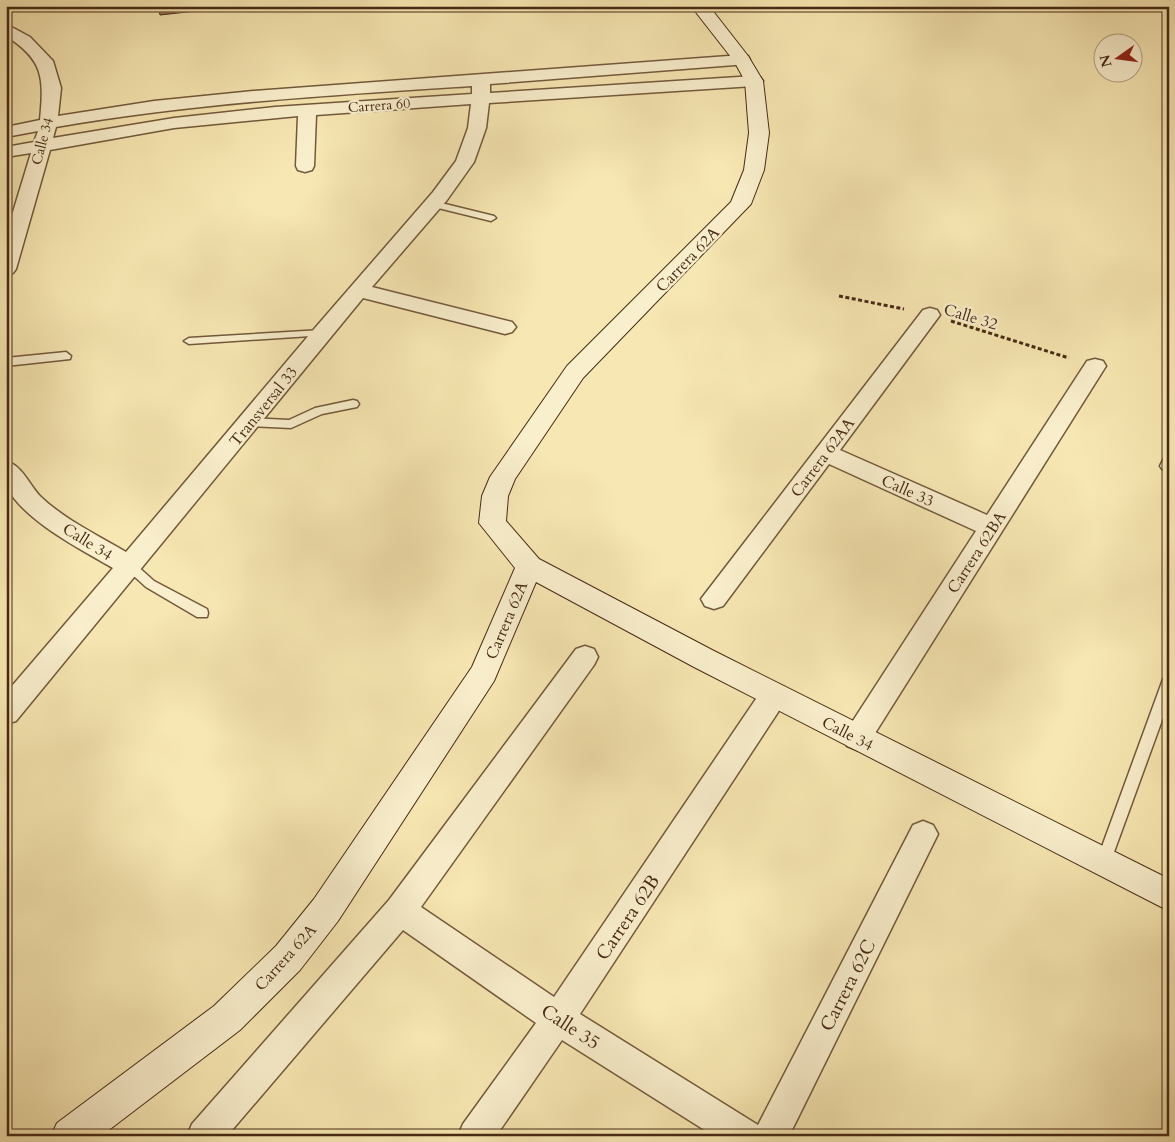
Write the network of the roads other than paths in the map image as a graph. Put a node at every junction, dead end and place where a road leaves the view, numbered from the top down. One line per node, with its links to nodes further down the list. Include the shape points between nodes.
1 (700, 6): 3 (street, Carrera 62A)
2 (6, 29): 7 (street, Calle 34, via 24,40 45,61 52,88)
3 (742, 60): 4 (street, Carrera 62A); 5 (street, Carrera 60)
4 (754, 81): 5 (street, Carrera 60); 29 (street, Carrera 62A, via 759,133 754,170 741,204 575,372 503,477 495,496 492,523)
5 (481, 89): 6 (street, Carrera 60); 7 (street, Carrera 60, via 229,96); 12 (street, Transversal 33, via 478,128 465,162)
6 (308, 110): 9 (street, Carrera 60, via 174,123); 11 (street)
7 (49, 122): 8 (street, Carrera 60); 9 (street, Calle 34)
8 (6, 132)
9 (42, 144): 10 (street, Carrera 60); 14 (street, Calle 34)
10 (6, 152)
11 (305, 166)
12 (434, 204): 13 (lane); 15 (street, Transversal 33)
13 (491, 218)
14 (6, 268)
15 (361, 291): 17 (street); 18 (street, Transversal 33)
16 (930, 315): 25 (street, Carrera 62AA)
17 (505, 327)
18 (322, 333): 19 (lane); 24 (street, Transversal 33)
19 (189, 341)
20 (66, 356): 21 (lane)
21 (6, 362)
22 (1095, 366): 27 (street, Carrera 62BA)
23 (353, 404): 24 (lane, via 319,411 282,426)
24 (250, 422): 28 (street, Transversal 33)
25 (825, 453): 27 (street, Calle 33); 30 (street, Carrera 62AA)
26 (6, 470): 28 (street, Calle 34, via 32,503 70,531)
27 (992, 528): 36 (street, Carrera 62BA)
28 (130, 566): 31 (lane, via 150,584); 35 (street, Transversal 33)
29 (530, 566): 34 (street, Calle 34); 42 (street, Carrera 62A, via 484,673 326,910 288,958 227,1018)
30 (714, 599)
31 (202, 613)
32 (585, 657): 40 (street)
33 (1169, 682): 38 (lane)
34 (774, 696): 36 (street, Calle 34); 41 (street, Carrera 62B)
35 (6, 713)
36 (857, 738): 38 (street, Calle 34)
37 (923, 834): 46 (street, Carrera 62C)
38 (1103, 863): 39 (street, Calle 34)
39 (1169, 896)
40 (400, 910): 41 (street, Calle 35); 43 (street)
41 (558, 1019): 44 (street, Carrera 62B); 45 (street, Calle 35)
42 (70, 1136)
43 (204, 1136)
44 (475, 1136)
45 (746, 1136)
46 (771, 1136)

